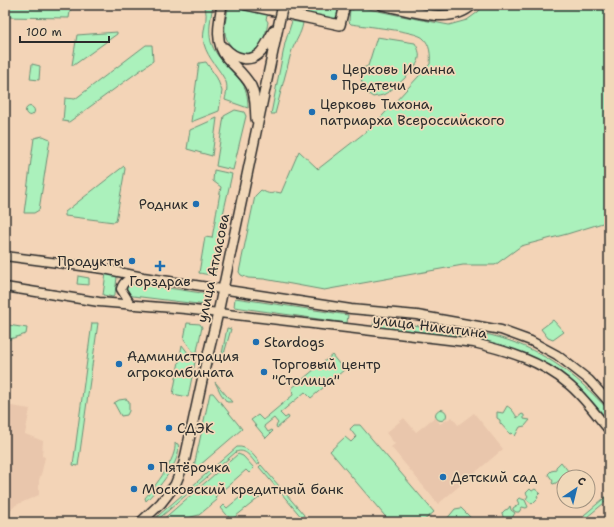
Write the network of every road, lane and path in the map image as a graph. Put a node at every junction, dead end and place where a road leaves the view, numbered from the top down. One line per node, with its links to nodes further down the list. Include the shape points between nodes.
1 (222, 5): 8 (main road, via 218,28)
2 (246, 5): 4 (main road, via 340,25)
3 (283, 5): 7 (main road, улица Атласова, bridge)
4 (345, 5)
5 (382, 5): 6 (main road, via 439,16 452,16)
6 (472, 6)
7 (280, 20): 8 (main road, via 262,51 251,58 236,57); 9 (main road, улица Атласова)
8 (220, 42): 9 (main road, via 223,54 246,78 252,90)
9 (256, 132): 13 (main road, улица Атласова)
10 (5, 256): 11 (street, улица Никитина, via 104,269)
11 (143, 277): 13 (street, улица Никитина); 14 (street, via 127,280 122,284 123,294)
12 (5, 287): 14 (street, улица Никитина)
13 (223, 289): 15 (main road, улица Атласова); 16 (street, улица Никитина, via 356,310 417,315 501,330 531,340 557,355 584,376)
14 (131, 305): 15 (street, улица Никитина)
15 (218, 313): 17 (street, улица Никитина, via 474,343 498,349 548,369 569,385); 18 (main road, улица Атласова, via 182,471 161,503)
16 (609, 402)
17 (609, 430)
18 (141, 522)

